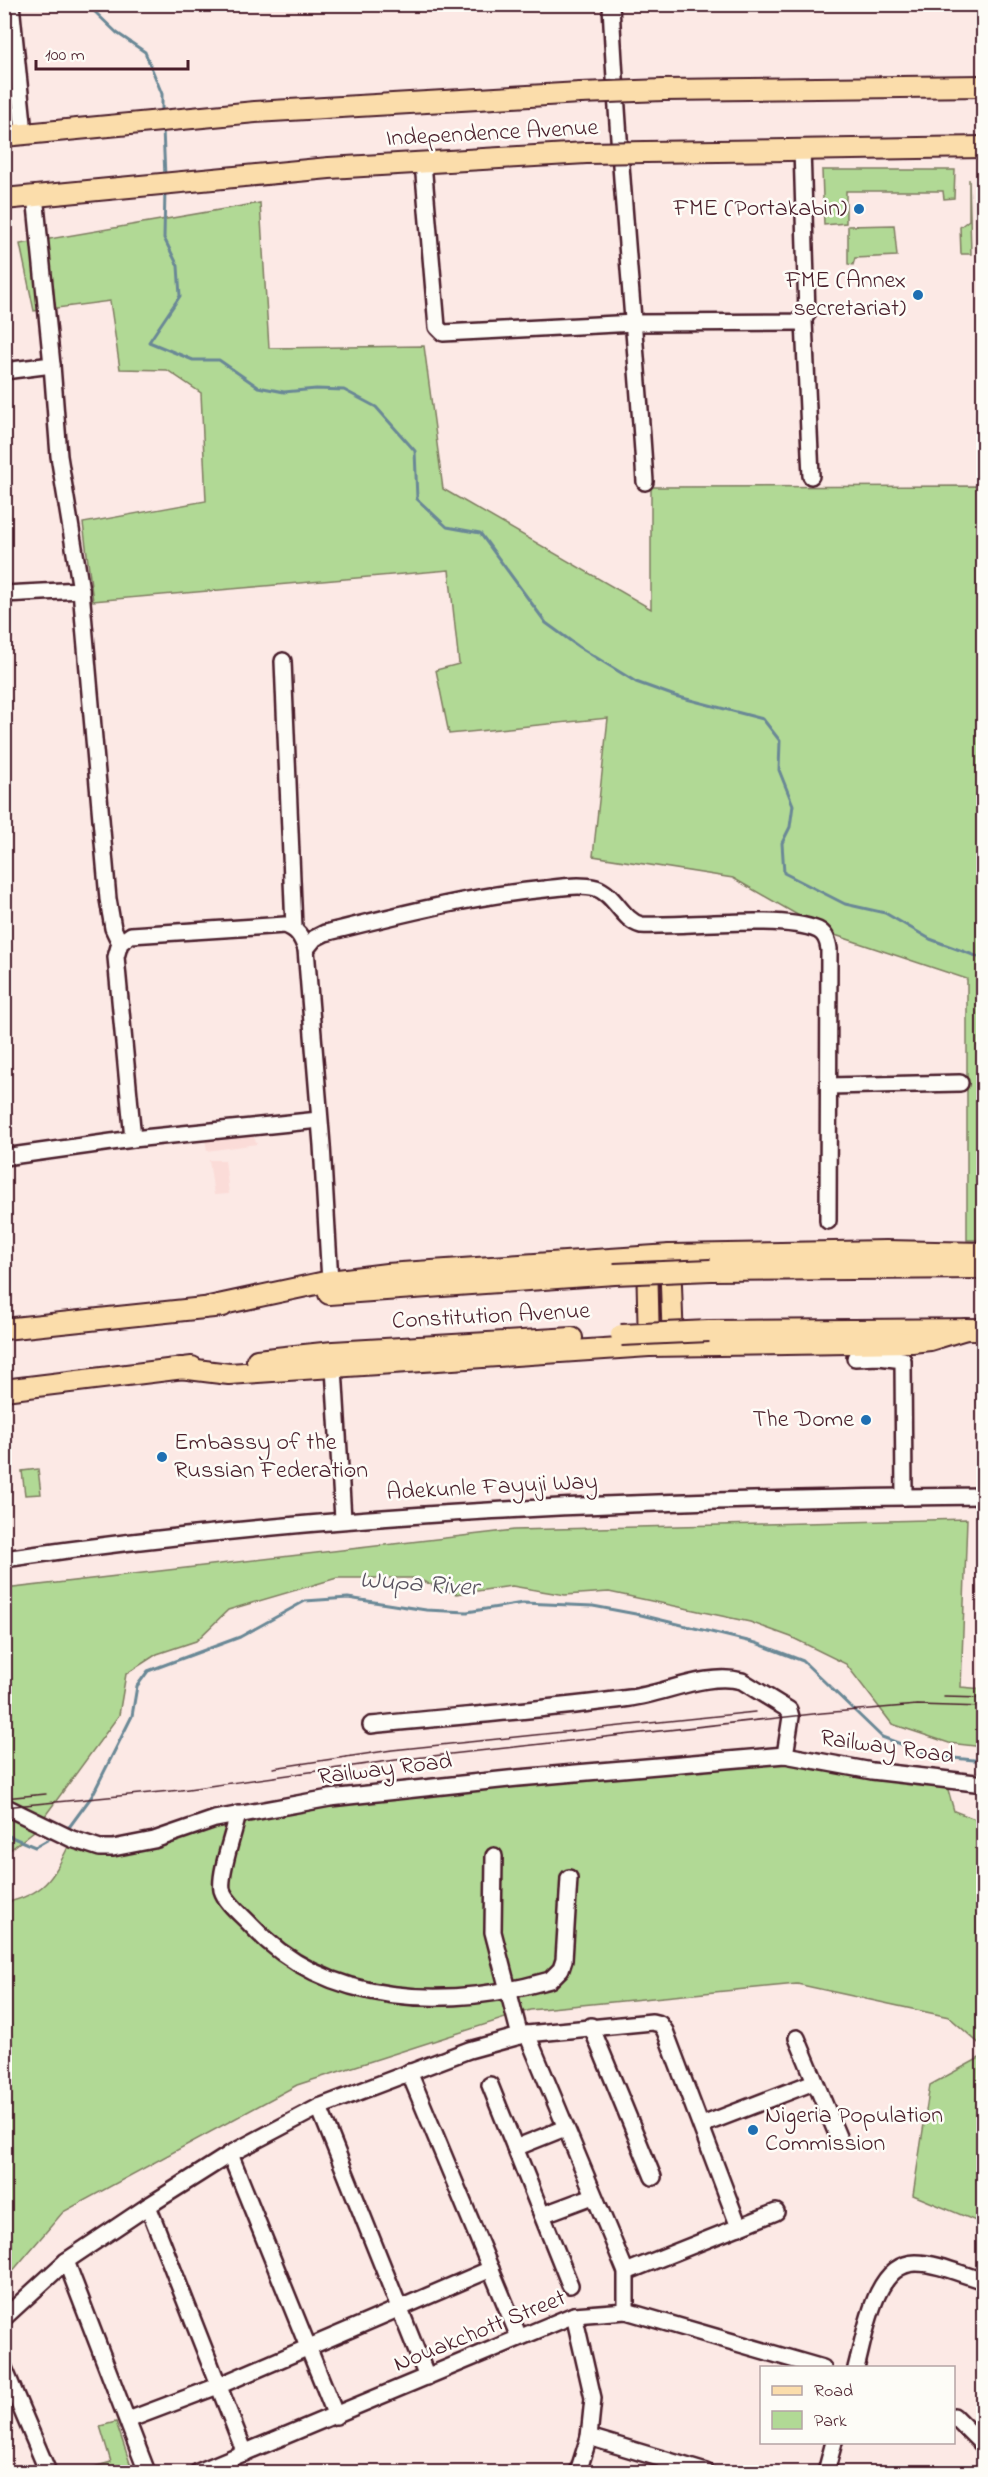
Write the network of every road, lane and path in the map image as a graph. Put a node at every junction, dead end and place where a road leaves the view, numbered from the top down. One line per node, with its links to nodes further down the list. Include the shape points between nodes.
1 (11, 4): 4 (street)
2 (611, 4): 12 (street, via 616,117)
3 (984, 86): 4 (main road, Independence Avenue, bridge, via 580,93)
4 (24, 133): 5 (main road, Independence Avenue)
5 (4, 136)
6 (984, 147): 7 (main road, Independence Avenue)
7 (802, 148): 8 (main road, Independence Avenue, bridge, via 586,153); 11 (street, via 807,314)
8 (423, 163): 9 (main road, Independence Avenue); 12 (street, via 436,327 443,333)
9 (34, 195): 10 (main road, Independence Avenue); 13 (street)
10 (4, 199)
11 (804, 321): 12 (street); 15 (street)
12 (635, 323): 16 (street)
13 (52, 365): 14 (street); 17 (street, via 59,456)
14 (4, 371)
15 (811, 476)
16 (645, 482)
17 (81, 590): 18 (street); 21 (street, via 108,899)
18 (4, 594)
19 (283, 661): 20 (street)
20 (294, 928): 21 (street, via 285,925 130,935); 22 (street)
21 (120, 943): 26 (street, via 116,957)
22 (306, 949): 24 (street, via 320,935 410,912 511,892 567,887 603,891 641,926 774,924 817,930 824,934 829,949); 25 (street)
23 (960, 1083): 24 (street)
24 (829, 1086): 28 (street)
25 (319, 1120): 26 (street); 33 (street)
26 (133, 1139): 27 (street)
27 (4, 1157)
28 (828, 1221)
29 (984, 1253): 30 (main road)
30 (670, 1256): 31 (main road); 37 (main road)
31 (647, 1257): 33 (main road); 38 (main road)
32 (984, 1268): 34 (main road, Constitution Avenue, bridge, via 614,1274 329,1294)
33 (330, 1281): 34 (main road)
34 (209, 1307): 35 (main road, Constitution Avenue)
35 (4, 1329)
36 (975, 1329): 37 (main road, via 912,1342); 40 (main road, Constitution Avenue, bridge, via 621,1335 333,1352)
37 (674, 1345): 38 (main road)
38 (649, 1346): 41 (main road)
39 (855, 1358): 44 (street, via 903,1360)
40 (180, 1368): 41 (main road, via 229,1374); 42 (main road, Constitution Avenue)
41 (334, 1368): 45 (street)
42 (4, 1390)
43 (984, 1496): 44 (street, Adekunle Fayuji Way)
44 (904, 1497): 45 (street, Adekunle Fayuji Way, via 689,1500)
45 (344, 1519): 46 (street, Adekunle Fayuji Way)
46 (4, 1559)
47 (371, 1725): 48 (street, Railway Road, via 628,1698 699,1682 735,1679 789,1710)
48 (785, 1755): 49 (street, Railway Road, via 872,1771); 51 (street, Railway Road, via 494,1780 330,1798)
49 (984, 1784)
50 (4, 1806): 51 (street, Railway Road, via 35,1824 100,1848 125,1848)
51 (238, 1815): 54 (street, via 221,1882 223,1892 226,1900 284,1956 346,1985 392,1995 443,1998)
52 (495, 1856): 54 (street, via 493,1932)
53 (569, 1878): 54 (street, via 561,1968 550,1980)
54 (507, 1989): 56 (street)
55 (591, 2026): 56 (street); 62 (street, via 660,2024); 67 (street)
56 (524, 2035): 58 (street); 63 (street)
57 (797, 2038): 59 (street)
58 (409, 2072): 61 (street); 74 (street)
59 (814, 2082): 62 (street); 64 (street)
60 (489, 2085): 65 (street)
61 (319, 2107): 66 (street); 78 (street)
62 (702, 2125): 72 (street)
63 (565, 2128): 65 (street); 68 (street)
64 (839, 2139)
65 (515, 2148): 71 (street)
66 (230, 2154): 69 (street); 83 (street)
67 (653, 2177)
68 (593, 2196): 71 (street); 75 (street)
69 (148, 2206): 73 (street); 88 (street)
70 (776, 2212): 72 (street)
71 (542, 2215): 77 (street)
72 (739, 2227): 75 (street)
73 (66, 2261): 81 (street); 91 (street)
74 (492, 2269): 78 (street); 82 (street)
75 (626, 2272): 79 (street)
76 (984, 2281): 85 (street, via 919,2263 904,2264 894,2270 874,2304)
77 (570, 2285)
78 (399, 2307): 83 (street); 87 (street)
79 (626, 2311): 80 (street, Nouakchott Street); 84 (street, Nouakchott Street)
80 (574, 2315): 82 (street, Nouakchott Street); 92 (street, via 593,2398)
81 (4, 2318)
82 (519, 2337): 87 (street, Nouakchott Street)
83 (308, 2348): 88 (street); 89 (street)
84 (819, 2366)
85 (856, 2366)
86 (4, 2368): 96 (street)
87 (427, 2377): 89 (street, Nouakchott Street)
88 (218, 2386): 91 (street); 95 (street)
89 (336, 2416): 95 (street, Nouakchott Street)
90 (955, 2417): 94 (street)
91 (128, 2420): 97 (street)
92 (589, 2437): 99 (street); 100 (street)
93 (833, 2444): 101 (street)
94 (984, 2446)
95 (245, 2453): 98 (street, Nouakchott Street)
96 (48, 2472)
97 (147, 2472)
98 (198, 2472)
99 (579, 2472)
100 (706, 2472)
101 (826, 2472)

